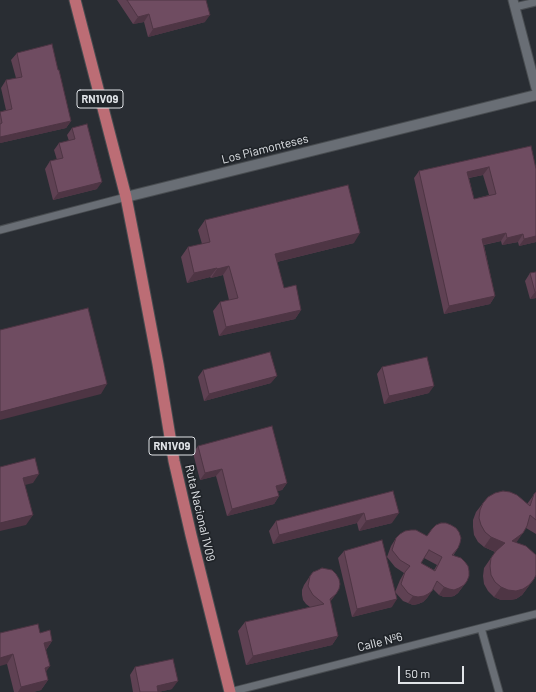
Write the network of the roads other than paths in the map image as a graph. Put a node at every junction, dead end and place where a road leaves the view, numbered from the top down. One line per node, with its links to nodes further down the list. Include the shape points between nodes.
1 (75, 0): 6 (main road, RN1V09)
2 (536, 2): 3 (street)
3 (514, 4): 4 (street)
4 (536, 88)
5 (536, 95): 6 (main road, Los Piamonteses)
6 (126, 197): 7 (street, Los Piamonteses); 10 (main road, Ruta Nacional 1V09 / RN1V09, via 174,461)
7 (0, 230)
8 (536, 614): 9 (street, Calle Nº6)
9 (481, 628): 10 (street, Calle Nº6); 11 (street)
10 (230, 692)
11 (499, 692)

